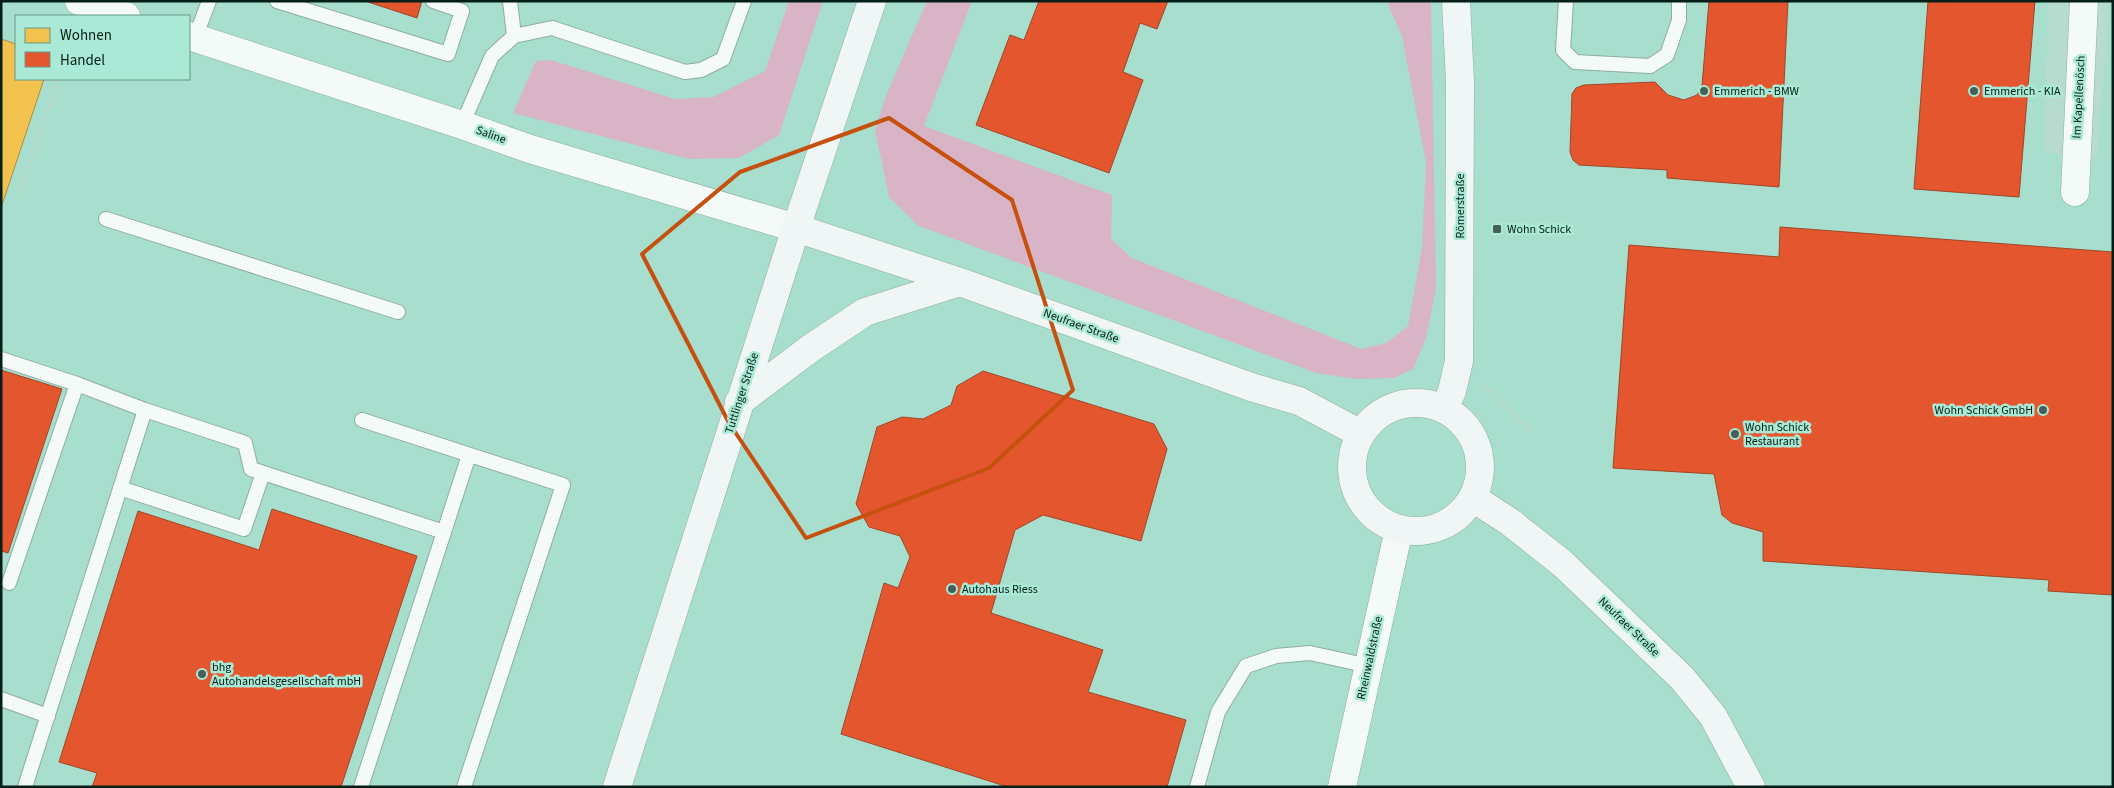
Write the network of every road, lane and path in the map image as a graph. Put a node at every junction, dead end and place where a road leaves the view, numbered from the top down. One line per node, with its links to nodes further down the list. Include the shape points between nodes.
1 (79, 1): 12 (street)
2 (208, 1): 14 (lane)
3 (277, 1): 4 (lane, via 448,54 462,11)
4 (433, 1)
5 (510, 1): 13 (lane)
6 (744, 1): 13 (lane, via 723,59 701,70 685,72 552,28)
7 (872, 1): 20 (street, Tuttlinger Straße)
8 (1456, 1): 24 (street, Römerstraße, via 1460,82)
9 (1566, 1): 10 (lane, via 1563,50 1575,62 1650,66 1667,54 1678,20)
10 (1679, 1)
11 (2084, 1): 17 (street, Im Kapellenösch)
12 (123, 15)
13 (514, 36): 16 (lane, via 492,56)
14 (192, 37): 16 (street, Saline)
15 (58, 80): 18 (path)
16 (462, 124): 20 (street, Saline, via 530,149)
17 (2075, 192)
18 (20, 193)
19 (106, 219): 22 (lane)
20 (796, 228): 21 (street, Neufraer Straße); 26 (street, Tuttlinger Straße)
21 (960, 282): 26 (street, via 865,312); 31 (street, Neufraer Straße, via 1251,387 1299,400)
22 (398, 312)
23 (1, 359): 25 (lane)
24 (1459, 361): 27 (street, Römerstraße); 30 (path)
25 (77, 384): 28 (lane); 38 (lane)
26 (739, 402): 45 (street, Tuttlinger Straße)
27 (1444, 409): 31 (street, via 1417,403 1392,407 1374,418); 35 (street, via 1466,426 1478,449 1480,476)
28 (145, 410): 33 (lane, via 245,443 251,469); 34 (lane)
29 (362, 420): 32 (lane)
30 (1531, 431)
31 (1361, 434): 36 (street, via 1352,461 1357,494 1374,516)
32 (469, 455): 37 (lane); 44 (lane, via 563,485)
33 (263, 473): 34 (lane, via 244,529); 37 (lane)
34 (120, 488): 41 (lane)
35 (1473, 498): 36 (street, via 1457,517 1440,528 1420,532); 48 (street, Neufraer Straße, via 1510,522 1563,564 1682,678 1713,716)
36 (1399, 529): 39 (street, Rheinwaldstraße)
37 (444, 532): 42 (lane)
38 (9, 583)
39 (1368, 666): 46 (lane, via 1310,653 1276,656 1246,666 1218,712); 47 (street, Rheinwaldstraße)
40 (1, 699): 41 (lane)
41 (48, 716): 43 (lane)
42 (363, 786)
43 (25, 787)
44 (464, 787)
45 (617, 787)
46 (1197, 787)
47 (1342, 787)
48 (1751, 787)

